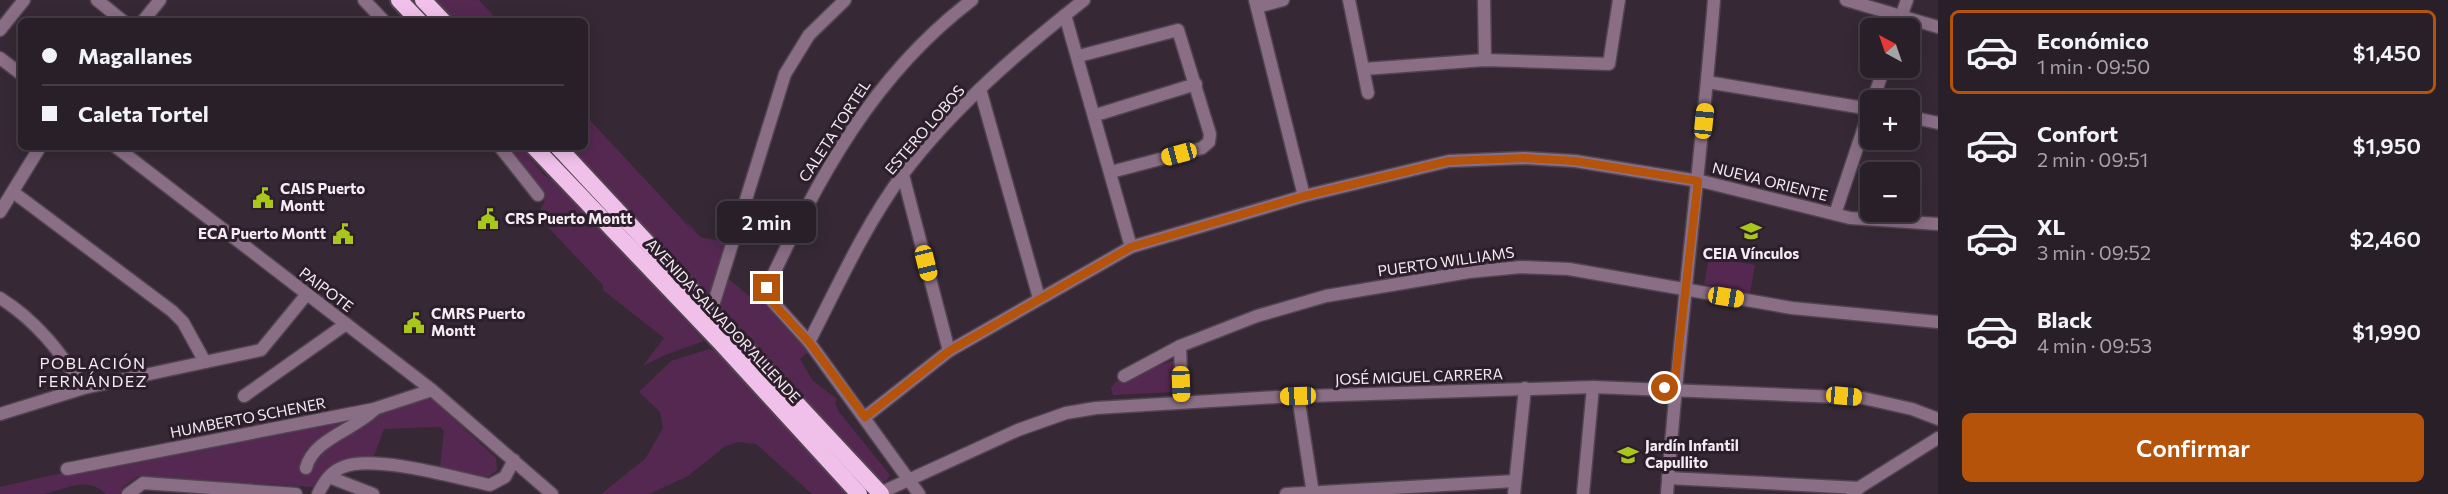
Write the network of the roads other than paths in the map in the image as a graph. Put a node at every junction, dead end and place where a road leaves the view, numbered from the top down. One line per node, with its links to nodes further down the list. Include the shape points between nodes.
1 (24, 0): 26 (street)
2 (97, 0): 20 (street)
3 (160, 0): 21 (street)
4 (364, 0): 22 (street)
5 (399, 0): 23 (highway)
6 (423, 0): 24 (highway)
7 (845, 0): 60 (street, via 809,35 785,75)
8 (972, 0): 63 (street, CALETA TORTEL, via 882,86 842,143 801,215 767,295)
9 (1084, 0): 18 (street, ESTERO LOBOS)
10 (1283, 0): 17 (street)
11 (1349, 0): 30 (street)
12 (1484, 0): 29 (street)
13 (1619, 0): 29 (street, via 1609,64)
14 (1714, 0): 32 (street)
15 (1846, 0): 19 (street)
16 (1907, 0): 19 (street)
17 (1256, 3): 51 (street)
18 (1065, 15): 27 (street); 34 (street, ESTERO LOBOS)
19 (1901, 16): 25 (street)
20 (119, 18)
21 (145, 18)
22 (381, 18)
23 (416, 18)
24 (439, 18)
25 (1938, 27)
26 (0, 30)
27 (1079, 56): 33 (street, via 1178,30); 37 (street)
28 (0, 58): 31 (street)
29 (1485, 60): 30 (street)
30 (1364, 69): 35 (street)
31 (18, 72)
32 (1707, 82): 36 (street); 48 (street)
33 (1196, 84): 37 (street); 46 (street, via 1209,142 1202,148)
34 (980, 89): 47 (street, ESTERO LOBOS); 59 (street)
35 (1368, 93)
36 (1860, 107)
37 (1096, 115): 46 (street)
38 (1920, 119): 39 (street)
39 (1938, 123)
40 (1860, 138): 53 (street)
41 (38, 150): 49 (street)
42 (120, 150): 57 (street, PAIPOTE)
43 (502, 150): 50 (street)
44 (537, 150): 96 (highway, AVENIDA SALVADOR ALLENDE)
45 (561, 150): 60 (highway, AVENIDA SALVADOR ALLENDE)
46 (1111, 172): 55 (street)
47 (903, 175): 63 (street, ESTERO LOBOS); 65 (street)
48 (1698, 181): 51 (street, NUEVA ORIENTE, via 1575,161 1524,158 1449,161); 53 (street, NUEVA ORIENTE); 56 (street)
49 (13, 192): 52 (street); 66 (street, via 168,307 183,322)
50 (538, 195)
51 (1304, 196): 55 (street, NUEVA ORIENTE)
52 (0, 212)
53 (1834, 214): 54 (street, NUEVA ORIENTE)
54 (1938, 224)
55 (1131, 247): 59 (street, NUEVA ORIENTE)
56 (1686, 291): 61 (street, PUERTO WILLIAMS, via 1792,308); 64 (street, PUERTO WILLIAMS, via 1561,268 1488,269 1296,303); 71 (street)
57 (307, 294): 62 (street, PAIPOTE); 66 (street, via 261,350)
58 (0, 298): 69 (street, via 30,319)
59 (1039, 298): 65 (street, NUEVA ORIENTE)
60 (711, 312): 90 (highway, AVENIDA SALVADOR ALLENDE)
61 (1938, 322)
62 (346, 324): 72 (street, PAIPOTE); 73 (street)
63 (809, 342): 78 (street, CALETA TORTEL)
64 (1180, 346): 67 (street, PUERTO WILLIAMS); 75 (street)
65 (949, 351): 78 (street, NUEVA ORIENTE)
66 (205, 362): 69 (street)
67 (1124, 376)
68 (1593, 387): 70 (street, JOSÉ MIGUEL CARRERA); 71 (street, JOSÉ MIGUEL CARRERA); 100 (street)
69 (84, 388): 77 (street)
70 (1525, 388): 74 (street, JOSÉ MIGUEL CARRERA); 87 (street)
71 (1674, 389): 79 (street, JOSÉ MIGUEL CARRERA, via 1863,398); 85 (street)
72 (432, 390): 76 (street, HUMBERTO SCHENER); 81 (street, PAIPOTE)
73 (244, 396)
74 (1298, 396): 75 (street, JOSÉ MIGUEL CARRERA); 91 (street)
75 (1182, 402): 86 (street, JOSÉ MIGUEL CARRERA, via 1066,413)
76 (375, 409): 82 (street, via 313,452); 83 (street, HUMBERTO SCHENER)
77 (0, 414)
78 (865, 417): 86 (street, CALETA TORTEL)
79 (1938, 419)
80 (1938, 438): 89 (street)
81 (514, 460): 84 (street, via 505,477 490,485 395,465 348,465); 95 (street, PAIPOTE)
82 (306, 468)
83 (67, 469)
84 (329, 477): 93 (street); 94 (street)
85 (1668, 478): 89 (street); 101 (street)
86 (907, 480): 90 (street, JOSÉ MIGUEL CARRERA); 97 (street, CALETA TORTEL)
87 (1515, 481): 91 (street); 99 (street)
88 (131, 490): 92 (street, via 142,483)
89 (1854, 491)
90 (880, 493)
91 (1313, 493): 98 (street)
92 (296, 494)
93 (318, 494)
94 (373, 494)
95 (552, 494)
96 (859, 494)
97 (919, 494)
98 (1286, 494)
99 (1514, 494)
100 (1583, 494)
101 (1667, 494)

